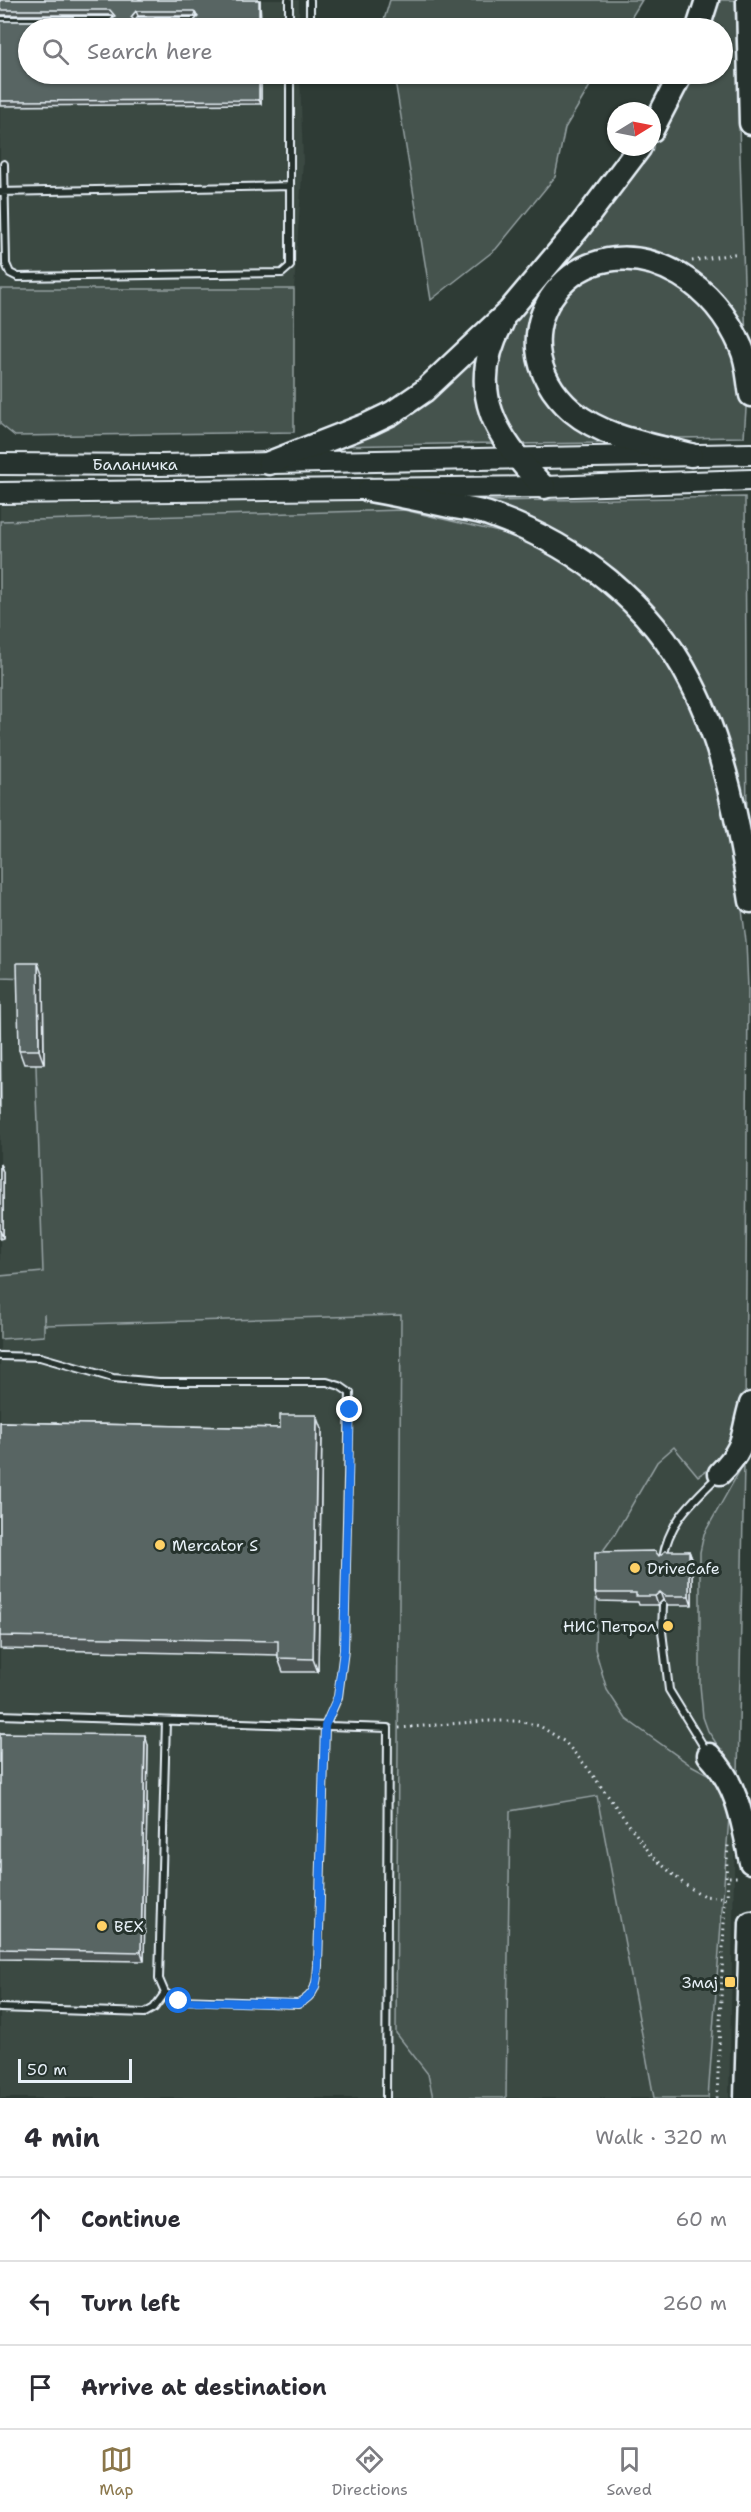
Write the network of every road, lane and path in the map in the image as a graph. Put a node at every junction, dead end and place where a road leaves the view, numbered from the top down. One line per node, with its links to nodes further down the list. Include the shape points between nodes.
1 (289, 0): 5 (lane)
2 (310, 0): 6 (lane)
3 (707, 0): 7 (highway)
4 (748, 0): 13 (highway)
5 (289, 18)
6 (310, 18)
7 (701, 18)
8 (0, 20): 9 (lane)
9 (18, 20)
10 (290, 84): 16 (lane)
11 (677, 84): 12 (highway)
12 (661, 114)
13 (751, 123)
14 (633, 156): 20 (highway)
15 (4, 164): 17 (lane)
16 (290, 186): 17 (lane); 17 (lane, via 290,266 282,273 18,277 10,273 6,264)
17 (3, 192)
18 (739, 253): 19 (path)
19 (686, 262)
20 (509, 311): 24 (highway, via 492,342 486,384 496,426); 25 (highway, via 412,401 369,424)
21 (751, 395): 23 (highway, via 742,348 725,317 705,293 670,269 640,259 612,258 582,268 559,285 538,334 538,351 548,383 559,398 573,412 617,435)
22 (751, 454): 23 (main road, Баланичка)
23 (691, 455): 24 (main road, Баланичка)
24 (518, 460): 25 (main road, Баланичка); 29 (highway)
25 (269, 463): 27 (main road, Баланичка)
26 (0, 464): 27 (main road, Баланичка)
27 (161, 465): 31 (main road)
28 (751, 480): 29 (main road, Баланичка)
29 (544, 487): 30 (main road, Баланичка)
30 (369, 490): 31 (main road, Баланичка); 33 (highway, via 492,515 560,545 616,585 666,643 691,682 706,717 730,796)
31 (161, 491): 32 (main road, Баланичка)
32 (0, 494)
33 (751, 901)
34 (0, 1356): 41 (lane, via 40,1357 113,1378 159,1382 327,1382 350,1393 344,1650 338,1696)
35 (751, 1404): 36 (highway, via 739,1452)
36 (720, 1473): 37 (lane, via 676,1521 666,1539)
37 (663, 1559)
38 (663, 1605): 43 (lane, via 669,1690)
39 (0, 1715): 40 (lane)
40 (166, 1720): 41 (lane); 49 (lane, via 159,1979)
41 (325, 1726): 49 (lane, via 318,1965 312,1994 298,2004 179,2001); 51 (lane, via 388,1728)
42 (409, 1727): 47 (path, via 486,1721 540,1726 572,1750 652,1856 704,1896)
43 (709, 1755): 45 (highway, via 726,1774 736,1797)
44 (728, 1840): 47 (path)
45 (751, 1862)
46 (728, 1877): 47 (path)
47 (725, 1898): 52 (path)
48 (751, 1923): 53 (highway)
49 (165, 1993): 50 (lane, via 145,2013)
50 (0, 2008)
51 (386, 2098)
52 (717, 2098)
53 (746, 2098)

